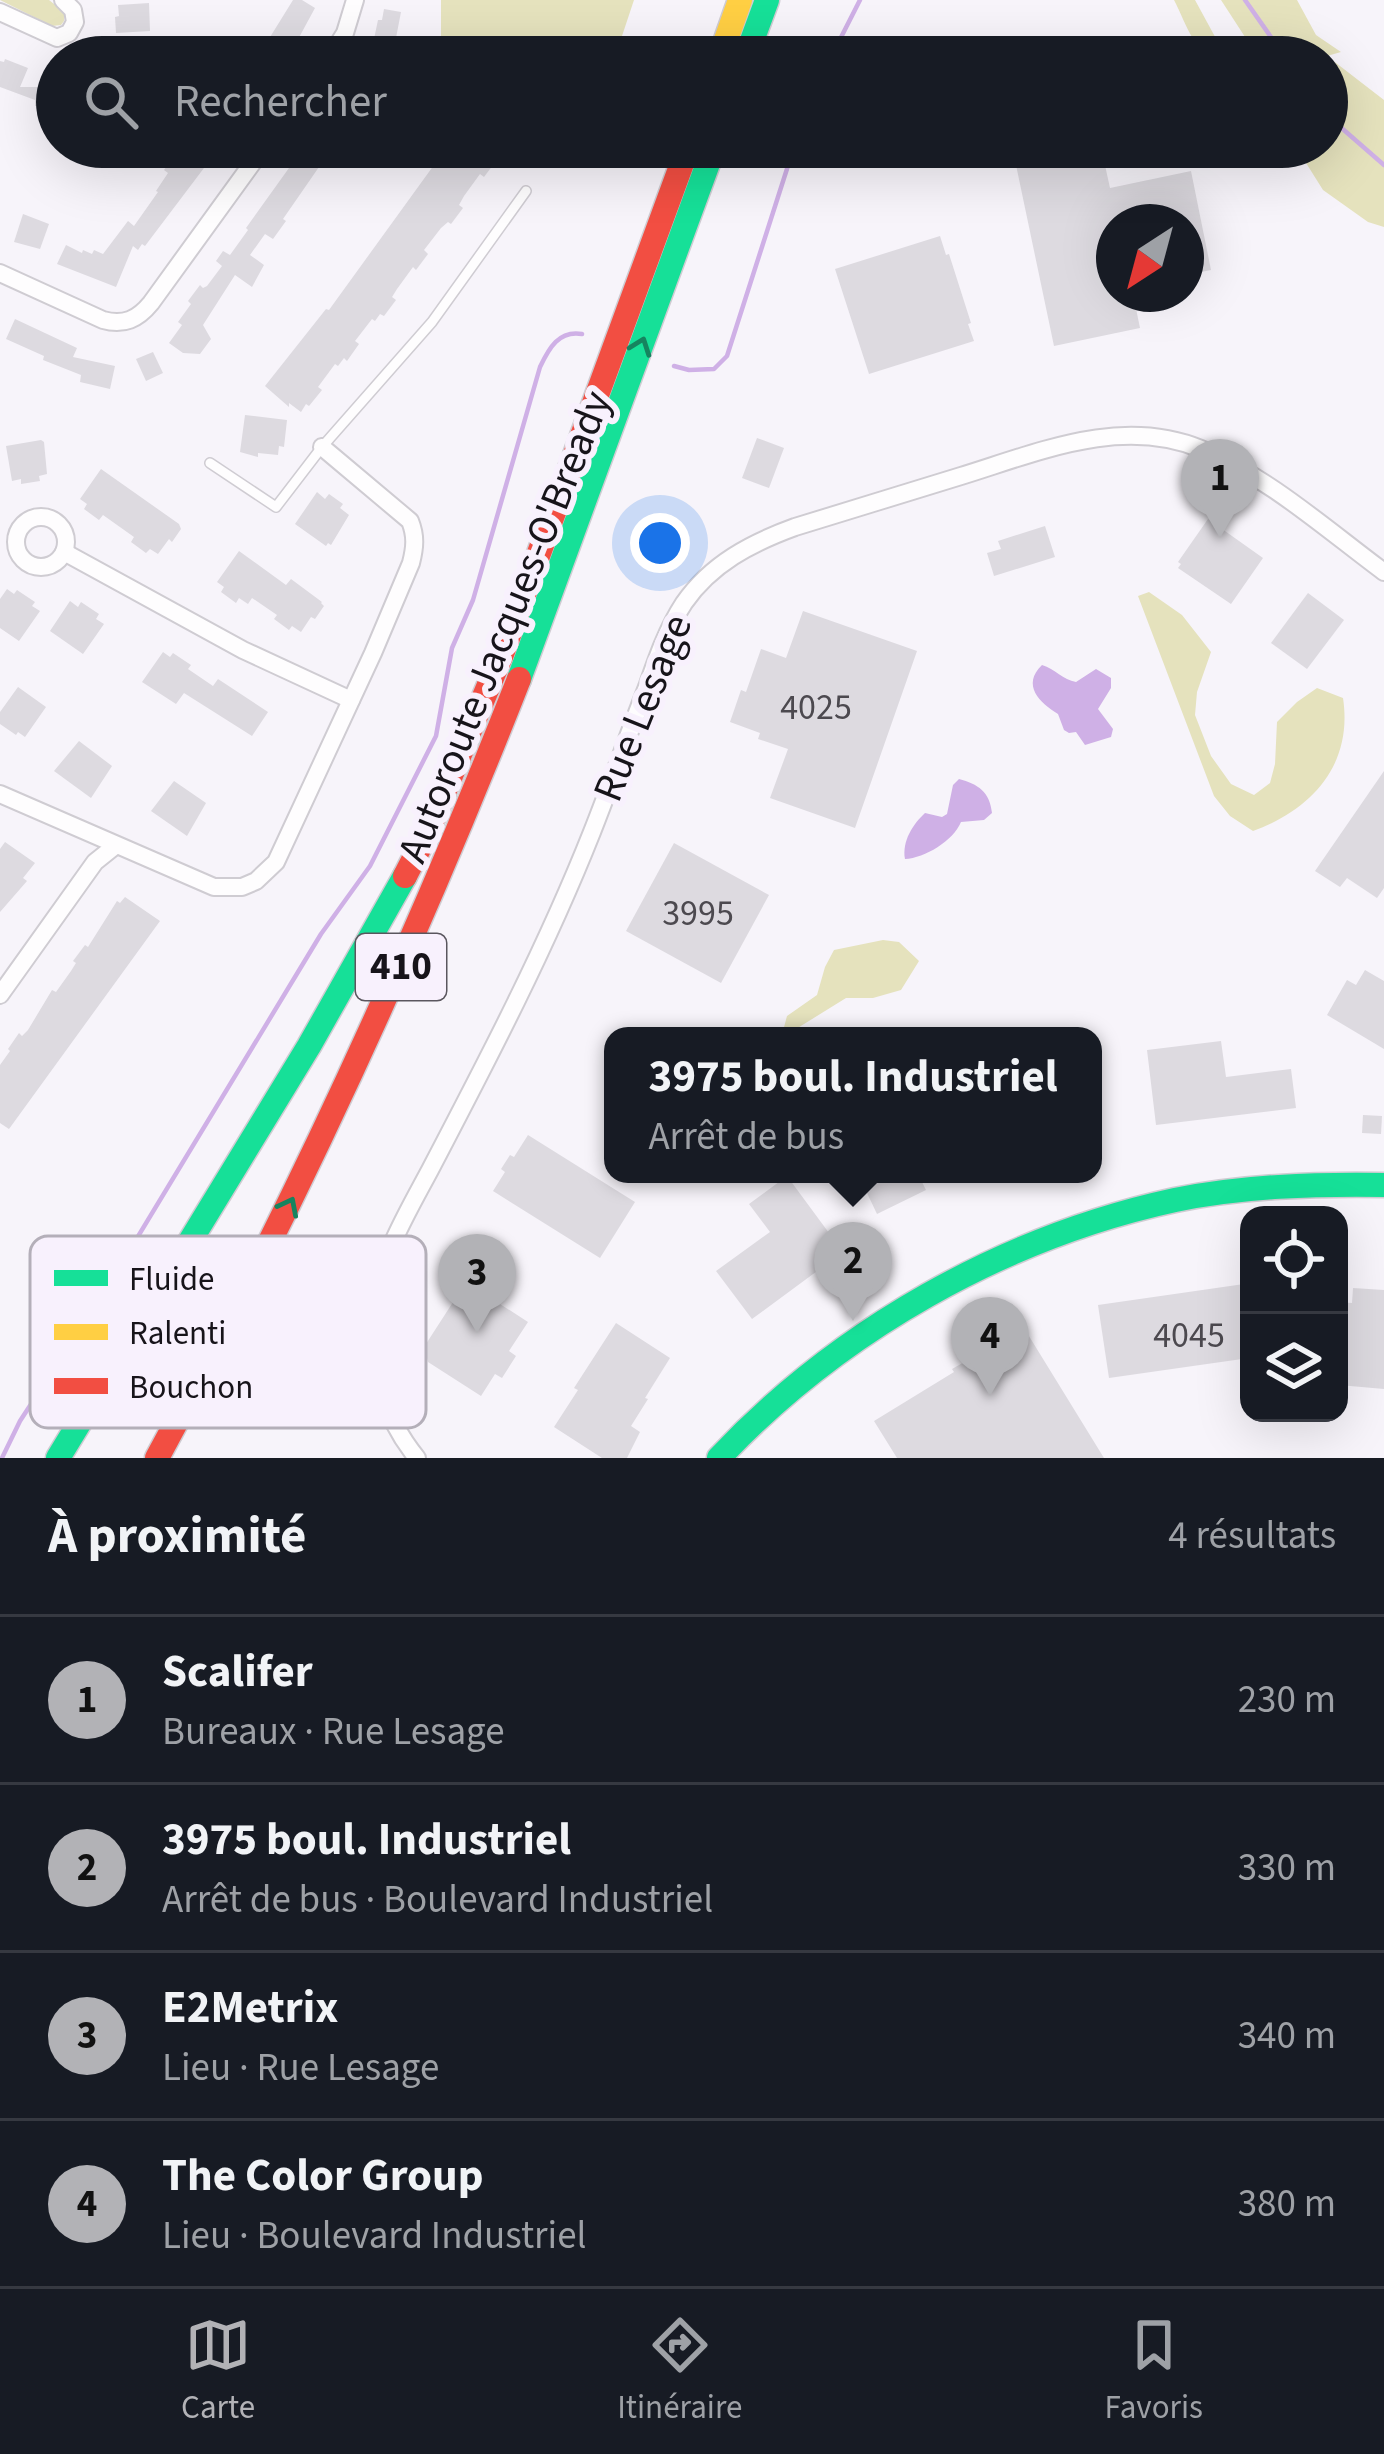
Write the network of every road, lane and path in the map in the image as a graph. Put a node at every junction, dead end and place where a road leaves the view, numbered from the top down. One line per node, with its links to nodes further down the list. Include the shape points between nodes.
1 (63, 0): 8 (street, via 75,22)
2 (355, 0): 9 (street)
3 (729, 0): 10 (main road)
4 (740, 0): 11 (main road)
5 (766, 7): 12 (main road)
6 (0, 12): 7 (street)
7 (53, 36)
8 (62, 36)
9 (343, 36)
10 (723, 36)
11 (727, 36)
12 (754, 36)
13 (249, 168): 17 (street, via 151,303 128,321 103,320)
14 (680, 168): 27 (main road, Autoroute Jacques-O'Bready / 410, via 502,654 431,823)
15 (706, 168): 28 (main road, Autoroute Jacques-O'Bready / 410, one-way to 15, via 417,930 515,690)
16 (526, 191): 18 (lane, via 432,322)
17 (0, 272)
18 (322, 447): 19 (lane, via 276,507); 22 (street, via 410,520 415,533 411,563)
19 (210, 463)
20 (64, 552): 22 (street)
21 (1384, 572): 29 (street, Rue Lesage, via 1233,465 1179,441 1136,435 1071,442 751,544 684,603 664,640 550,930)
22 (352, 700): 24 (street, via 283,848 256,881 214,887)
23 (0, 794): 24 (street)
24 (115, 846): 25 (street, via 95,862)
25 (0, 995)
26 (1384, 1185): 36 (main road, via 1217,1191 1026,1247 922,1298 826,1362)
27 (193, 1236)
28 (273, 1236)
29 (397, 1236)
30 (74, 1428): 33 (main road, Autoroute Jacques-O'Bready / 410)
31 (173, 1428): 34 (main road, Autoroute Jacques-O'Bready / 410, one-way to 31)
32 (396, 1428): 35 (street, Rue Lesage)
33 (54, 1458)
34 (157, 1458)
35 (417, 1458)
36 (719, 1458)

